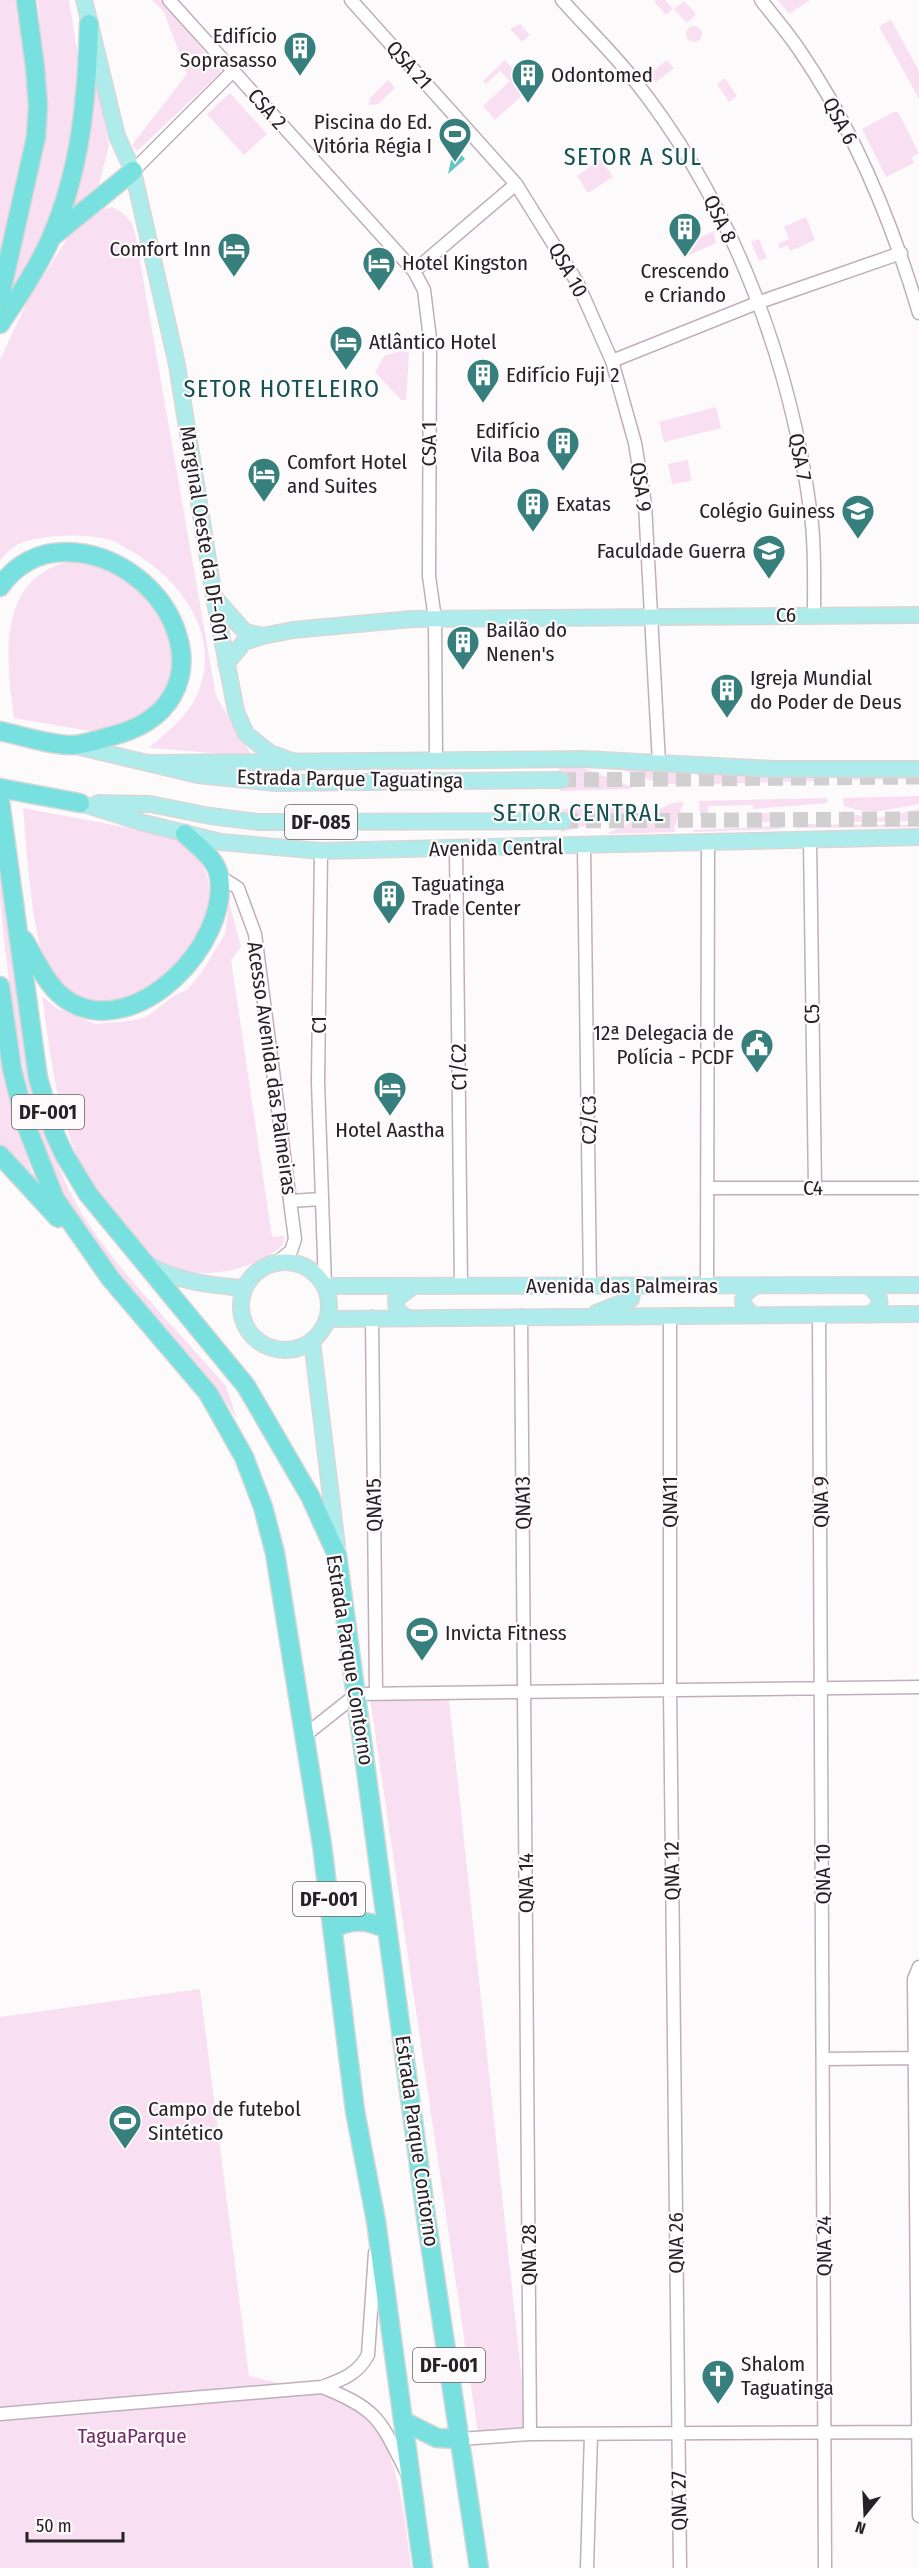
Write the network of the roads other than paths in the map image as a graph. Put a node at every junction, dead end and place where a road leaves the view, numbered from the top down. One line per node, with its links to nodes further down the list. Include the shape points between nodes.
1 (26, 0): 14 (highway, via 38,106 36,137)
2 (84, 0): 7 (main road, Marginal Oeste da DF-001)
3 (169, 0): 8 (street, CSA 2)
4 (351, 0): 10 (street, QSA 21)
5 (562, 0): 15 (street, QSA 8, via 635,80 686,153 719,213)
6 (761, 0): 12 (street, QSA 6, via 800,51 848,132)
7 (89, 24): 9 (main road, Marginal Oeste da DF-001, via 117,136); 11 (highway, via 81,141)
8 (233, 71): 9 (street); 13 (street, CSA 2)
9 (133, 171): 11 (highway); 20 (main road, Marginal Oeste da DF-001, via 177,365)
10 (516, 184): 13 (street); 18 (street, QSA 10, via 577,282)
11 (51, 238): 17 (highway)
12 (901, 253): 15 (street); 16 (street, QSA 6)
13 (414, 271): 24 (street, CSA 1, via 424,290 430,339 429,576)
14 (0, 297)
15 (757, 303): 18 (street); 21 (street, QSA 7, via 784,380 802,461 812,527)
16 (919, 313)
17 (0, 324)
18 (612, 361): 23 (street, QSA 9, via 635,443 645,504)
19 (0, 587): 28 (highway, via 8,575 29,559 53,552 82,552 112,561 134,575 174,621 182,643 183,667 163,710 147,724 124,734)
20 (214, 597): 25 (main road, via 245,632); 26 (main road, Marginal Oeste da DF-001)
21 (814, 615): 22 (main road, C6); 23 (main road, C6)
22 (919, 615)
23 (652, 616): 24 (main road, C6); 32 (street, QSA 9)
24 (435, 619): 25 (main road, via 293,630); 29 (street, CSA 1)
25 (263, 636): 26 (main road, via 244,642)
26 (226, 664): 30 (main road, Marginal Oeste da DF-001, via 236,711 246,734 270,753)
27 (0, 731): 28 (highway, Estrada Parque Taguatinga / DF-085)
28 (73, 745): 31 (main road, Estrada Parque Taguatinga / DF-085)
29 (436, 759): 30 (main road); 32 (main road)
30 (294, 762): 31 (main road)
31 (151, 763): 34 (main road, Estrada Parque Taguatinga / DF-085, via 198,775 275,783)
32 (658, 763): 33 (main road, via 774,770)
33 (919, 769)
34 (561, 780)
35 (0, 788): 37 (highway, Estrada Parque Taguatinga / DF-085)
36 (0, 801): 47 (highway, Estrada Parque Contorno / DF-001)
37 (80, 803): 38 (main road, Estrada Parque Taguatinga / DF-085, via 150,804 258,822); 39 (main road, Avenida Central / DF-085)
38 (563, 821)
39 (185, 834): 45 (main road, Avenida Central / DF-085, via 221,842); 46 (highway, via 212,860)
40 (919, 837): 42 (main road, Avenida Central / DF-085)
41 (708, 841): 42 (main road, Avenida Central / DF-085); 43 (main road, Avenida Central / DF-085); 50 (street)
42 (810, 841): 51 (street, C5)
43 (584, 847): 44 (main road, Avenida Central / DF-085); 60 (street, C2/C3)
44 (456, 848): 45 (main road, Avenida Central / DF-085); 58 (street, C1/C2)
45 (321, 851): 53 (street, C1, via 318,1082)
46 (219, 876): 47 (highway, via 211,927 198,953 157,992 134,1005 100,1010 71,1002 56,991); 54 (street, Acesso Avenida das Palmeiras, via 238,888 255,934)
47 (19, 930): 56 (highway, Estrada Parque Contorno / DF-001, via 38,1078 54,1132 88,1194)
48 (0, 986): 57 (highway, DF-001, via 12,1069 42,1169 55,1199)
49 (0, 1155): 57 (highway)
50 (707, 1188): 51 (street, C4); 61 (street)
51 (815, 1188): 52 (street, C4)
52 (919, 1188)
53 (322, 1198): 54 (street); 63 (street, C1)
54 (290, 1201): 55 (street, Acesso Avenida das Palmeiras, via 295,1239 291,1251)
55 (275, 1264): 63 (main road, via 304,1266); 66 (main road, via 256,1272)
56 (148, 1265): 66 (main road, via 205,1285); 79 (highway, Estrada Parque Contorno / DF-001, via 246,1386 310,1496)
57 (110, 1278): 86 (highway, DF-001, via 208,1393 244,1457 263,1507 274,1553)
58 (461, 1285): 60 (main road, Avenida das Palmeiras); 64 (main road, Avenida das Palmeiras)
59 (919, 1285): 65 (main road, Avenida das Palmeiras)
60 (590, 1286): 67 (main road, Avenida das Palmeiras)
61 (707, 1286): 62 (main road, Avenida das Palmeiras); 67 (main road, Avenida das Palmeiras)
62 (756, 1286): 65 (main road, Avenida das Palmeiras); 68 (main road, via 745,1292 742,1299)
63 (325, 1287): 64 (main road, Avenida das Palmeiras); 77 (main road)
64 (412, 1287): 75 (main road, via 396,1299 397,1311)
65 (870, 1287): 72 (main road, via 879,1294 881,1302 877,1311)
66 (244, 1288): 78 (main road, via 240,1307 245,1326 257,1341 275,1349 294,1349)
67 (625, 1288): 76 (main road, via 632,1294 631,1299)
68 (752, 1314): 70 (main road, Avenida das Palmeiras); 71 (main road, Avenida das Palmeiras)
69 (919, 1314): 72 (main road, Avenida das Palmeiras)
70 (670, 1315): 76 (main road, Avenida das Palmeiras); 81 (street, QNA11)
71 (819, 1315): 72 (main road, Avenida das Palmeiras); 82 (street, QNA 9)
72 (868, 1315)
73 (521, 1316): 75 (main road, Avenida das Palmeiras); 76 (main road, Avenida das Palmeiras); 83 (street, QNA13)
74 (372, 1317): 75 (main road, Avenida das Palmeiras); 77 (main road, Avenida das Palmeiras); 84 (street, QNA15)
75 (406, 1317)
76 (588, 1317)
77 (327, 1319): 78 (main road)
78 (312, 1341): 79 (main road)
79 (337, 1555): 85 (highway, Estrada Parque Contorno / DF-001)
80 (919, 1687): 82 (street)
81 (670, 1689): 82 (street); 83 (street); 90 (street, QNA 12)
82 (822, 1689): 92 (street, QNA 10)
83 (525, 1690): 84 (street); 93 (street, QNA 14)
84 (376, 1692): 85 (street)
85 (357, 1694): 86 (street); 88 (highway, Estrada Parque Contorno / DF-001)
86 (304, 1736): 87 (highway, DF-001)
87 (333, 1929): 88 (highway, via 350,1921 366,1921); 94 (highway, DF-001, via 355,2111)
88 (387, 1929): 103 (highway, Estrada Parque Contorno / DF-001)
89 (919, 1967): 91 (street, via 914,1979)
90 (674, 2053): 100 (street, QNA 26)
91 (917, 2058): 92 (street); 99 (street)
92 (824, 2059): 98 (street, QNA 24)
93 (528, 2075): 101 (street, QNA 28)
94 (377, 2225): 95 (street, via 368,2355 348,2377); 97 (highway, DF-001)
95 (322, 2387): 96 (street); 104 (street, via 356,2401 380,2421)
96 (0, 2414)
97 (403, 2421): 103 (highway, via 437,2438); 104 (highway, DF-001)
98 (824, 2432): 99 (street); 100 (street); 110 (street, QNA 24)
99 (918, 2432): 105 (street)
100 (678, 2433): 102 (street); 109 (street, QNA 27)
101 (530, 2434): 102 (street); 103 (street)
102 (591, 2434): 108 (street)
103 (460, 2439): 107 (highway, Estrada Parque Contorno / DF-001)
104 (410, 2480): 106 (highway, DF-001)
105 (919, 2516)
106 (423, 2568)
107 (479, 2568)
108 (587, 2568)
109 (680, 2568)
110 (825, 2568)

